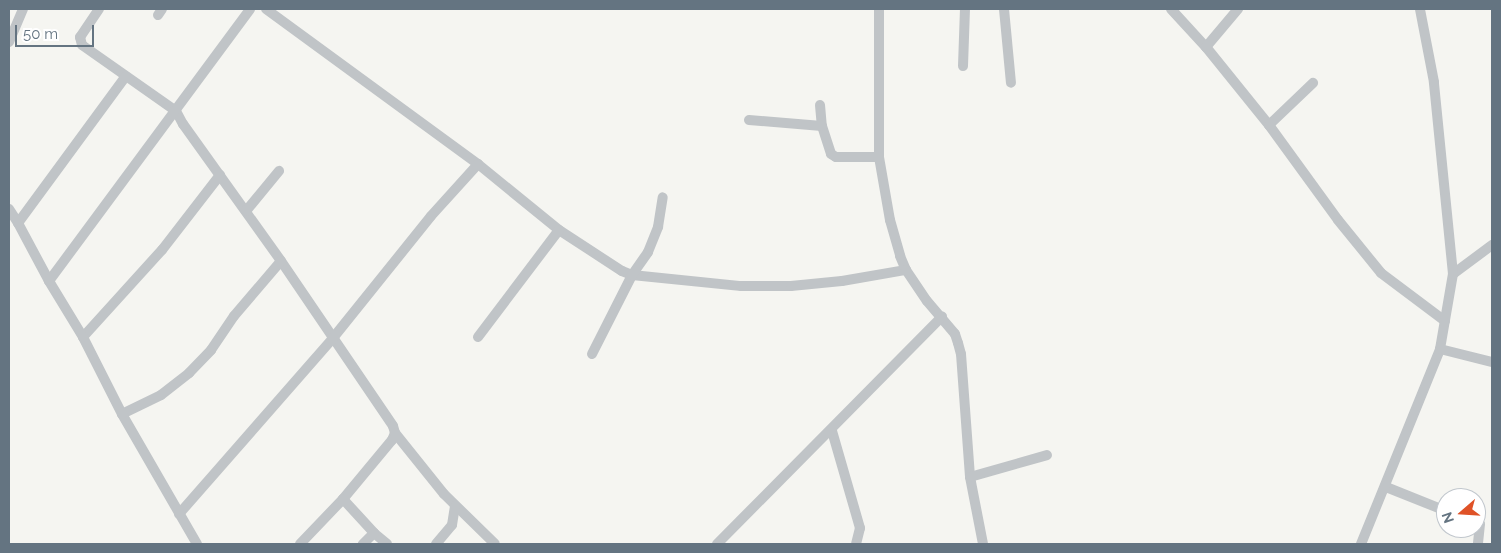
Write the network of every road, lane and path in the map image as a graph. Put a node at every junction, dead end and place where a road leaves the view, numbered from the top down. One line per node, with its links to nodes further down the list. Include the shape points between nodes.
1 (23, 9): 11 (street)
2 (99, 9): 15 (street, via 80,42)
3 (250, 9): 19 (street)
4 (266, 9): 24 (street)
5 (879, 9): 23 (street)
6 (965, 9): 14 (street)
7 (1004, 9): 16 (street)
8 (1171, 9): 13 (street)
9 (1238, 9): 13 (street)
10 (1420, 9): 35 (street, via 1434,82)
11 (13, 18): 12 (street)
12 (9, 42)
13 (1206, 47): 21 (street)
14 (963, 66)
15 (126, 76): 19 (street); 30 (street)
16 (1011, 83)
17 (1313, 83): 21 (street)
18 (820, 106): 22 (street)
19 (176, 111): 26 (street); 37 (street)
20 (749, 120): 22 (street)
21 (1269, 125): 39 (street, via 1338,220 1381,272)
22 (822, 126): 23 (street, via 828,150 836,157)
23 (879, 157): 34 (street, via 890,220)
24 (478, 164): 31 (street); 42 (street, via 431,216)
25 (279, 171): 29 (street)
26 (220, 175): 29 (street); 40 (street, via 162,250)
27 (663, 197): 36 (street, via 653,240)
28 (9, 209): 30 (street)
29 (246, 211): 33 (street)
30 (18, 223): 37 (street)
31 (559, 230): 36 (street); 41 (street)
32 (1492, 245): 35 (street)
33 (281, 261): 42 (street); 46 (street, via 190,374 161,395)
34 (906, 270): 36 (street, via 791,286 741,286); 38 (street)
35 (1453, 274): 39 (street)
36 (632, 275): 44 (street)
37 (49, 281): 40 (street)
38 (942, 317): 47 (street); 50 (street, via 955,334 961,354)
39 (1445, 321): 43 (street)
40 (83, 337): 46 (street)
41 (478, 337)
42 (333, 338): 48 (street); 55 (street)
43 (1440, 349): 45 (street); 51 (street)
44 (592, 354)
45 (1492, 362)
46 (122, 414): 55 (street)
47 (832, 431): 63 (street); 64 (street, via 860,528)
48 (395, 433): 52 (street); 53 (street)
49 (1047, 455): 50 (street)
50 (970, 477): 65 (street)
51 (1386, 487): 54 (street); 66 (street)
52 (343, 499): 56 (street); 58 (street)
53 (455, 506): 61 (street, via 452,525); 62 (street)
54 (1436, 507)
55 (179, 514): 57 (street)
56 (374, 533): 59 (street); 60 (street)
57 (197, 544)
58 (300, 544)
59 (363, 544)
60 (387, 544)
61 (436, 544)
62 (495, 544)
63 (717, 544)
64 (856, 544)
65 (983, 544)
66 (1361, 544)

